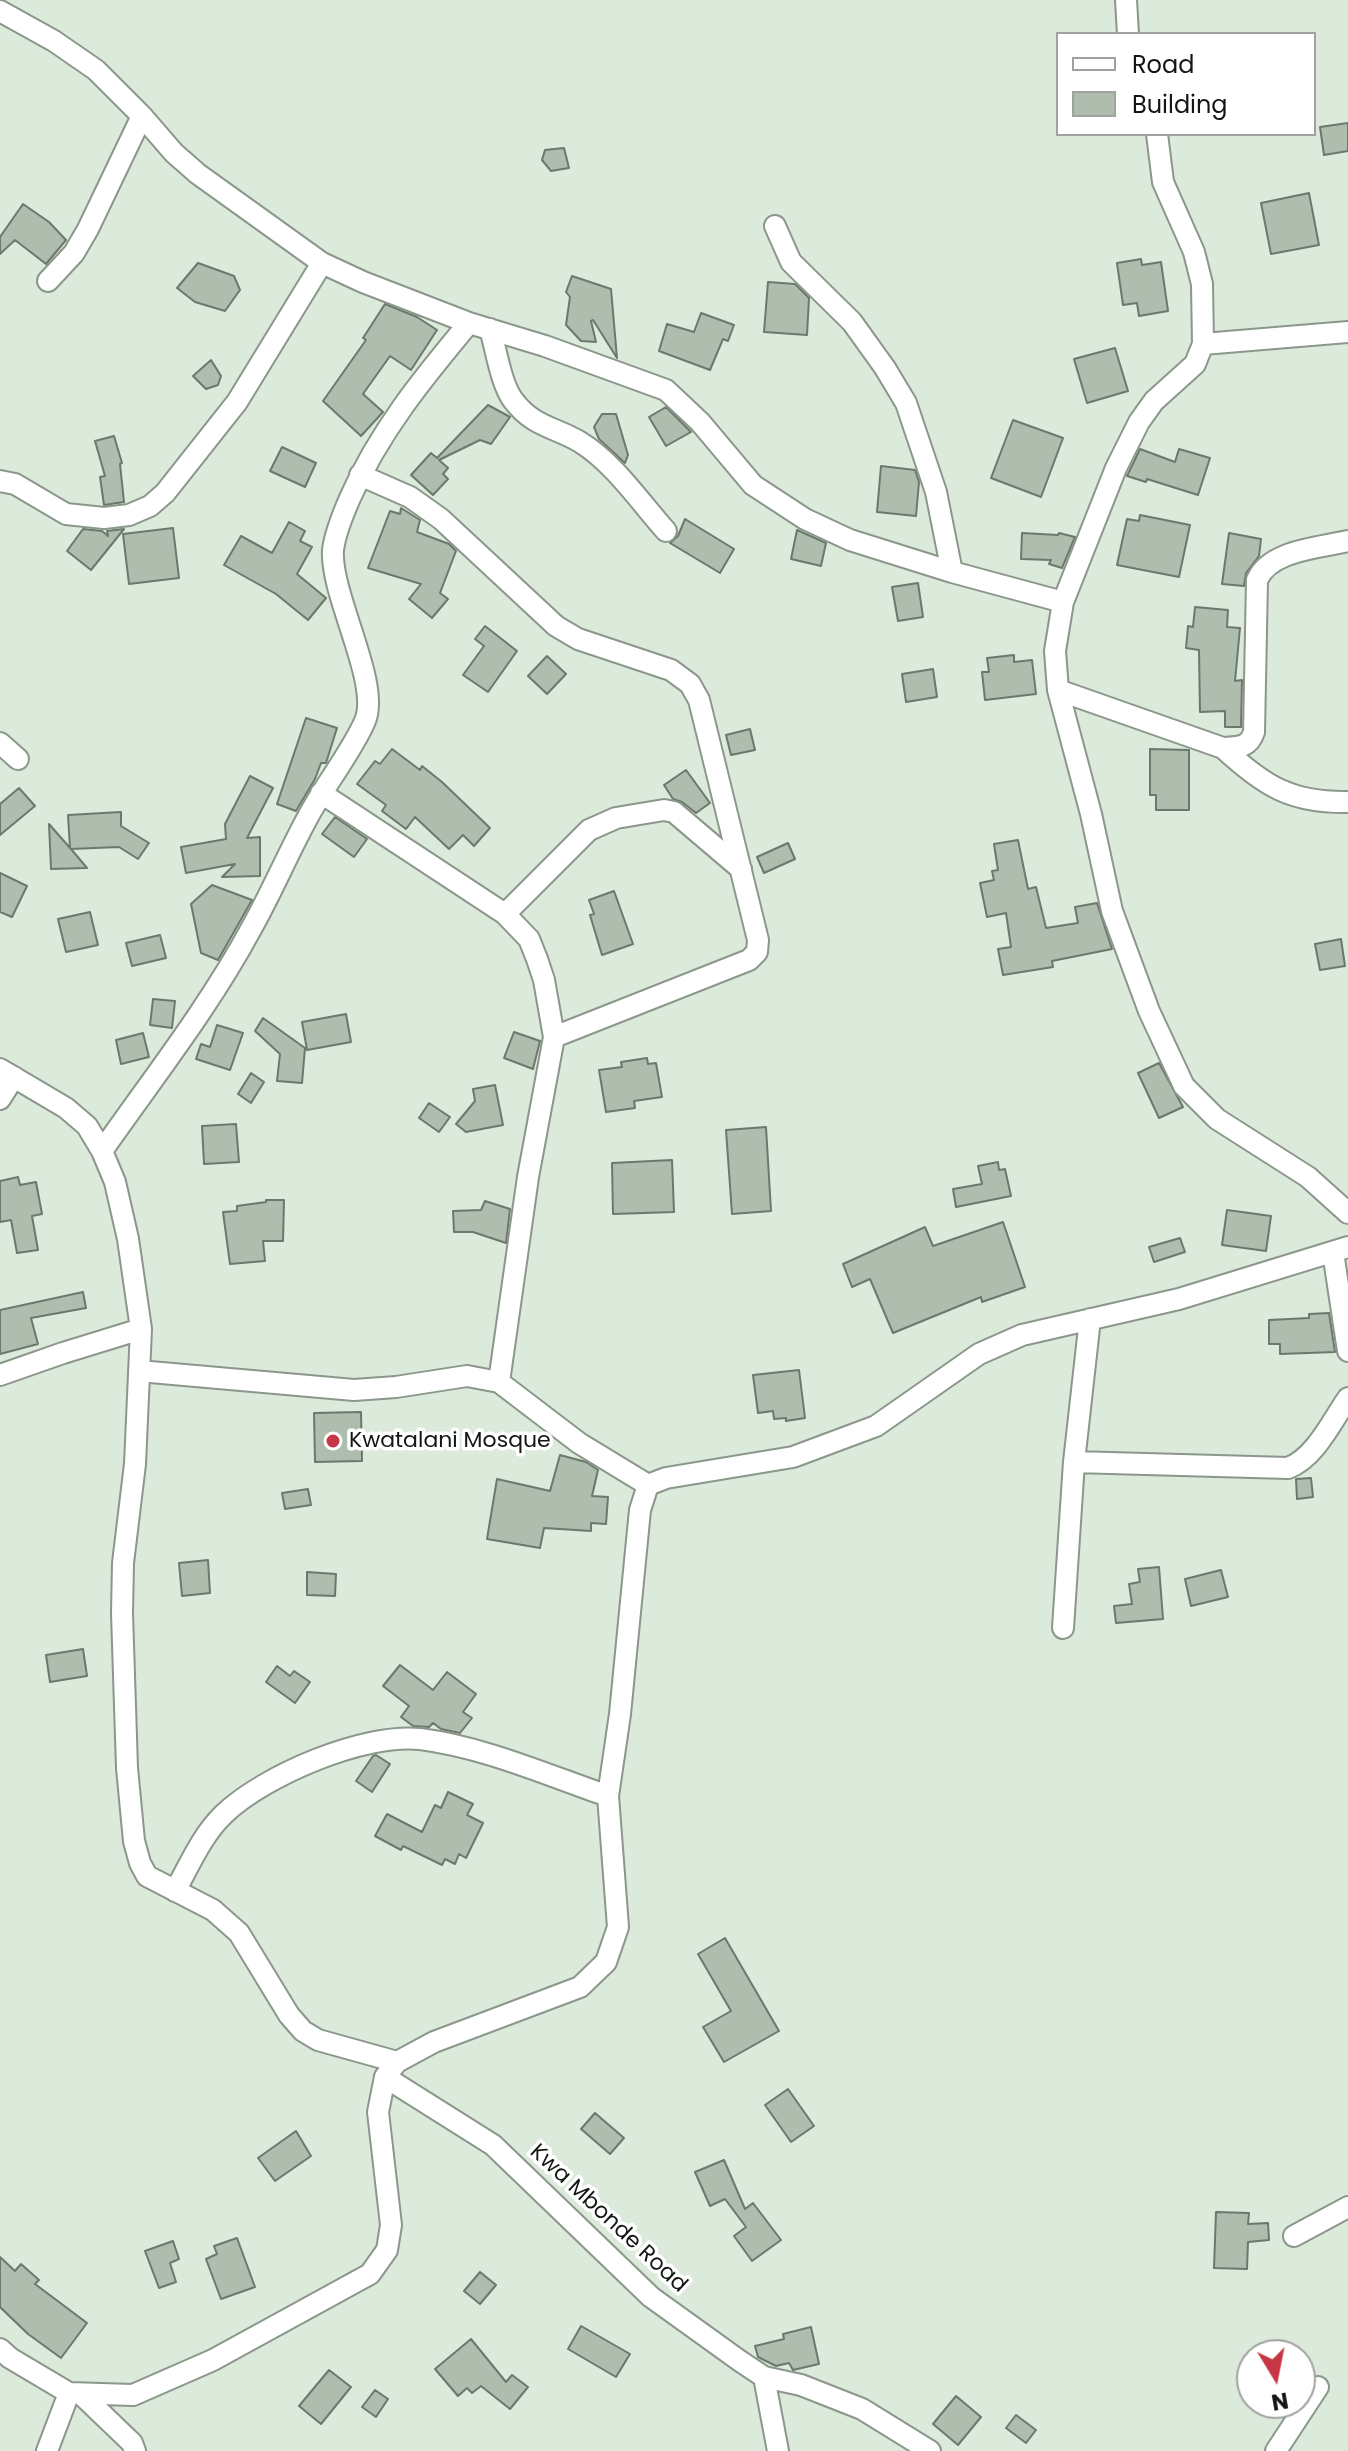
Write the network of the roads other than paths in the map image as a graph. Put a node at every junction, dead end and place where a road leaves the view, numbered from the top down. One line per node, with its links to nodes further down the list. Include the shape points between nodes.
1 (1126, 0): 3 (street)
2 (1, 15): 4 (street, via 54,41 96,70)
3 (1128, 32)
4 (142, 116): 7 (street, via 198,174); 8 (street, via 88,229)
5 (1157, 136): 12 (street, via 1163,182 1202,284)
6 (775, 226): 17 (street, via 791,262 852,322 906,403 936,492)
7 (322, 263): 9 (street); 14 (street, via 237,402 150,506 104,518 66,514 15,484)
8 (48, 281)
9 (469, 323): 10 (street); 13 (street, via 416,387)
10 (490, 329): 15 (street, via 512,399 542,426 594,453); 17 (street, via 666,390 766,495 850,540)
11 (1348, 332): 12 (street)
12 (1203, 344): 18 (street, via 1195,364 1139,422)
13 (360, 475): 23 (street, via 333,550 368,708); 25 (street, via 410,497 441,519 556,626 578,639 671,670 690,684 699,700)
14 (0, 481)
15 (666, 531)
16 (1348, 541): 21 (street, via 1276,559 1262,569 1257,580 1254,732 1243,747)
17 (952, 572): 18 (street)
18 (1063, 602): 19 (street, via 1055,651)
19 (1058, 690): 21 (street); 31 (street, via 1112,911 1184,1086 1217,1119 1308,1177)
20 (0, 743): 22 (street)
21 (1223, 748): 24 (street, via 1256,776 1297,798)
22 (18, 759)
23 (321, 793): 26 (street); 30 (street, via 252,929 209,1000)
24 (1348, 802)
25 (741, 869): 26 (street, via 674,812 648,811 589,830); 27 (street, via 758,940 757,952 749,960)
26 (505, 914): 27 (street, via 529,939 537,959)
27 (554, 1037): 38 (street)
28 (7, 1073): 29 (street); 30 (street, Kwa Mbonde Road, via 66,1108 87,1126)
29 (0, 1099)
30 (102, 1151): 34 (street, Kwa Mbonde Road, via 128,1239)
31 (1348, 1213)
32 (1340, 1250): 33 (street, via 1179,1299); 35 (street)
33 (1090, 1319): 40 (street); 41 (street, via 1022,1335 979,1354 876,1426 793,1457)
34 (141, 1329): 36 (street, Kwa Mbonde Road); 37 (street)
35 (1348, 1351)
36 (139, 1371): 38 (street, via 354,1390 467,1376); 44 (street, Kwa Mbonde Road, via 123,1563 127,1768 140,1863 147,1876)
37 (0, 1375)
38 (499, 1382): 41 (street, via 579,1443)
39 (1348, 1398): 40 (street, via 1308,1455 1288,1468)
40 (1074, 1462): 42 (street)
41 (648, 1485): 43 (street, via 640,1510)
42 (1063, 1628)
43 (608, 1796): 44 (street, via 446,1743 384,1739 291,1772 234,1806 207,1833); 45 (street, via 618,1927 606,1962 580,1987 462,2031)
44 (175, 1891): 45 (street, Kwa Mbonde Road, via 213,1910 239,1933 303,2031)
45 (391, 2070): 49 (street, Kwa Mbonde Road, via 493,2145 651,2297); 51 (street, via 378,2112 391,2225 387,2250 370,2274 213,2360 133,2395)
46 (1348, 2207): 47 (street)
47 (1294, 2236)
48 (0, 2349): 51 (street)
49 (764, 2377): 54 (street); 55 (street, Kwa Mbonde Road, via 862,2409)
50 (1318, 2387): 56 (street)
51 (76, 2394): 52 (street); 53 (street)
52 (47, 2451)
53 (135, 2451)
54 (778, 2451)
55 (930, 2451)
56 (1276, 2451)

